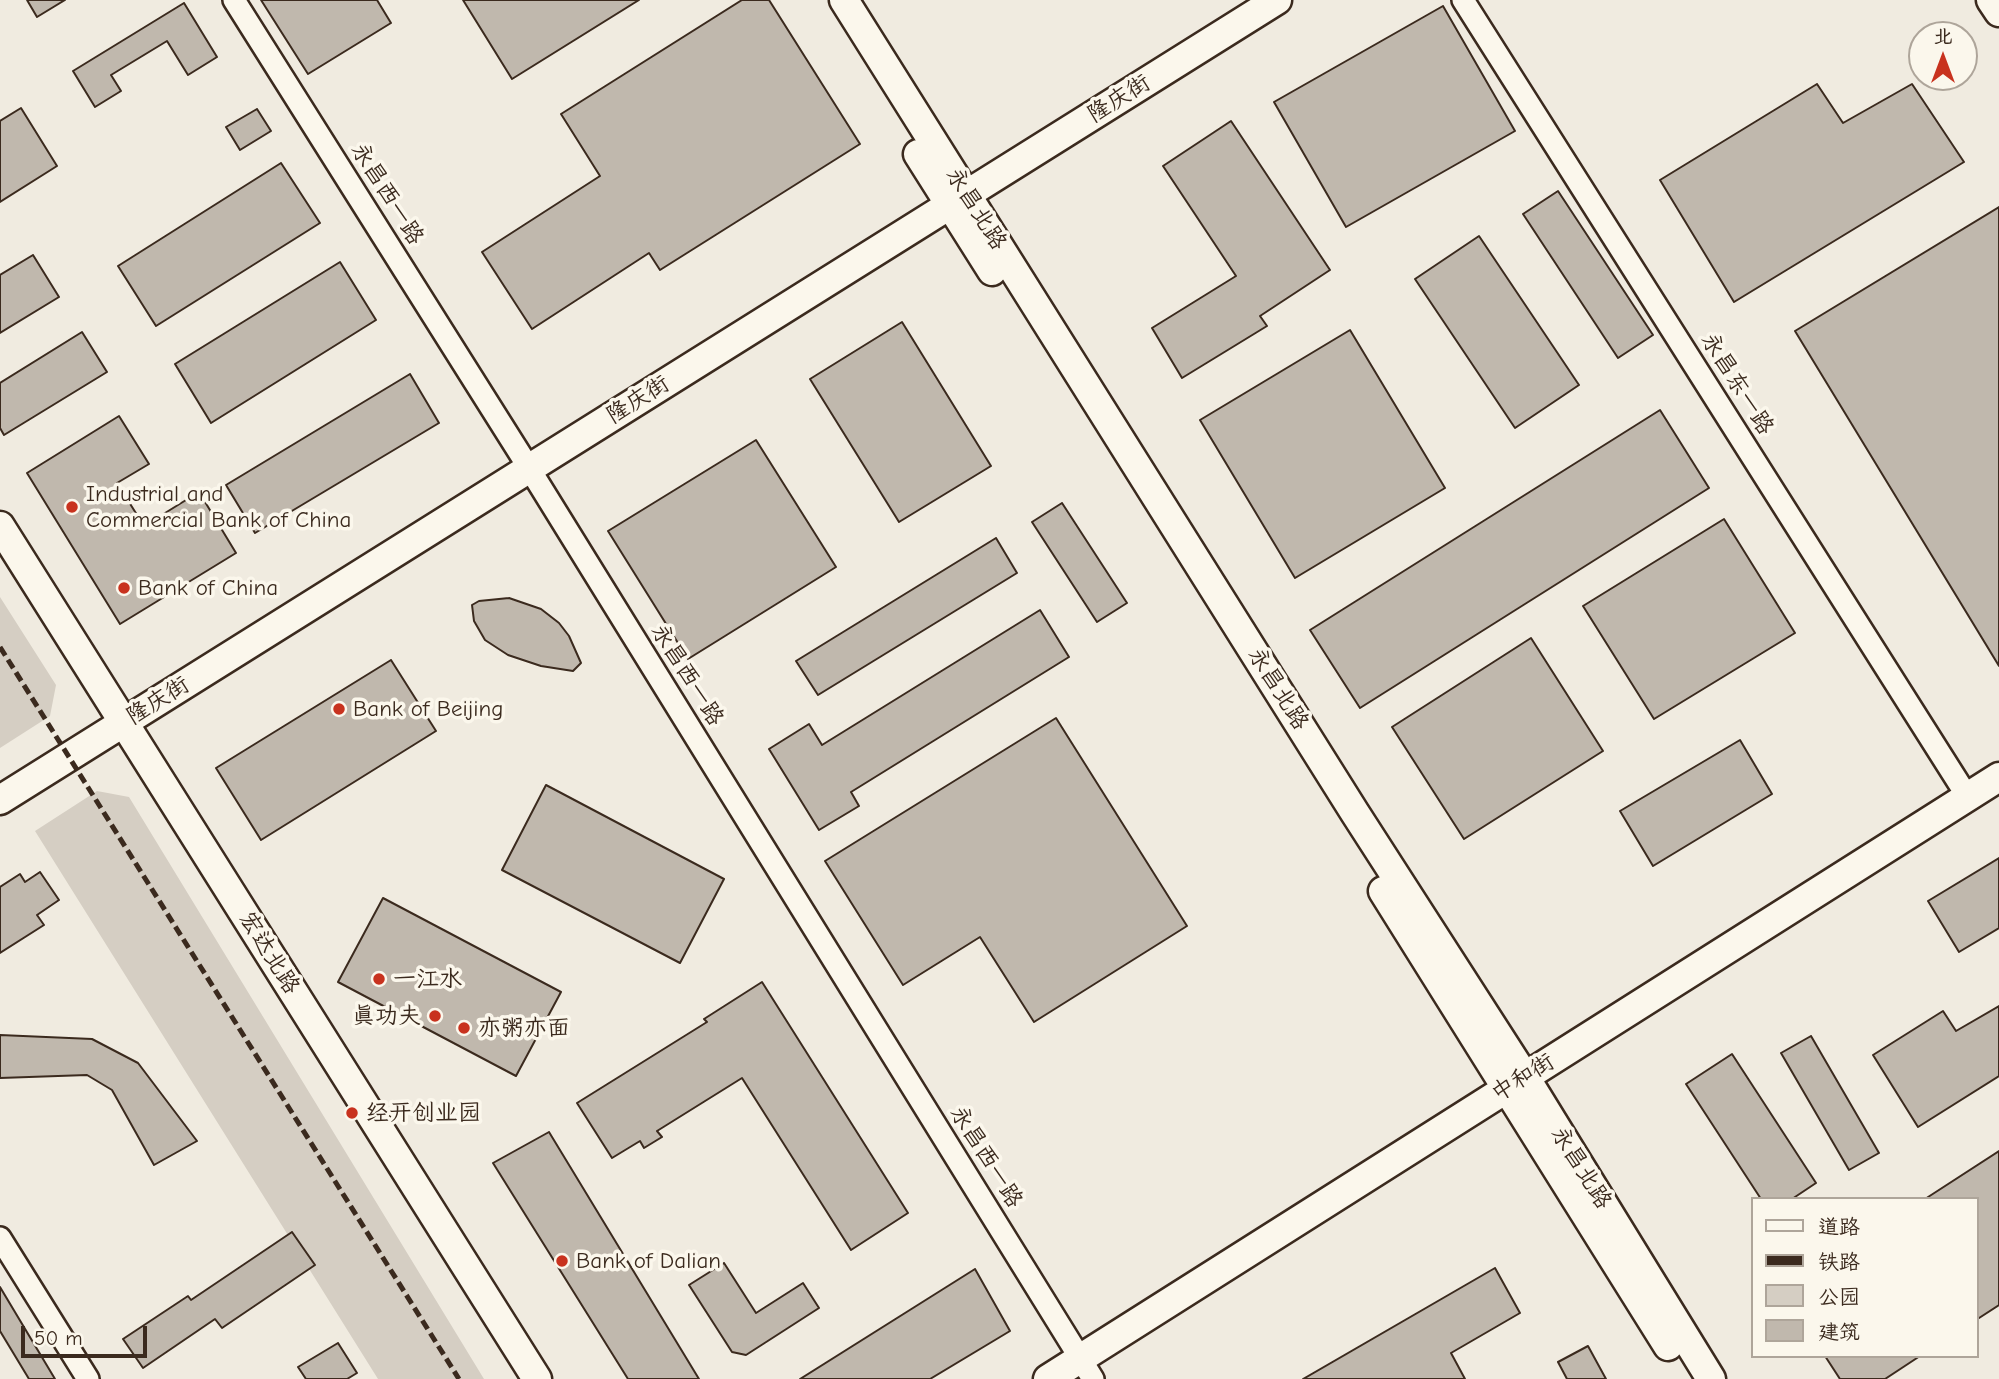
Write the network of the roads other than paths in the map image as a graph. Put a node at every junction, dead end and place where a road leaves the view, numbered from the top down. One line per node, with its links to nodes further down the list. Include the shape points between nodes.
1 (234, 0): 9 (street, 永昌西一路)
2 (822, 0): 8 (street, 永昌北路)
3 (844, 0): 8 (street, 永昌北路)
4 (1277, 0): 8 (street, 隆庆街)
5 (1463, 0): 13 (street, 永昌东一路)
6 (1991, 0): 7 (street)
7 (1999, 12)
8 (958, 199): 9 (street, 隆庆街); 15 (street, 永昌北路)
9 (529, 468): 11 (street, 隆庆街); 17 (street, 永昌西一路)
10 (0, 526): 11 (street, 宏达北路)
11 (124, 722): 14 (street, 隆庆街); 19 (street, 宏达北路)
12 (1999, 777): 13 (street, 中和街)
13 (1967, 796): 15 (street, 中和街)
14 (0, 800)
15 (1516, 1083): 17 (street, 中和街); 21 (street, 永昌北路); 22 (street, 永昌北路)
16 (0, 1238): 18 (street)
17 (1086, 1369): 20 (street, 中和街)
18 (88, 1379)
19 (537, 1379)
20 (1048, 1379)
21 (1689, 1379)
22 (1711, 1379)

